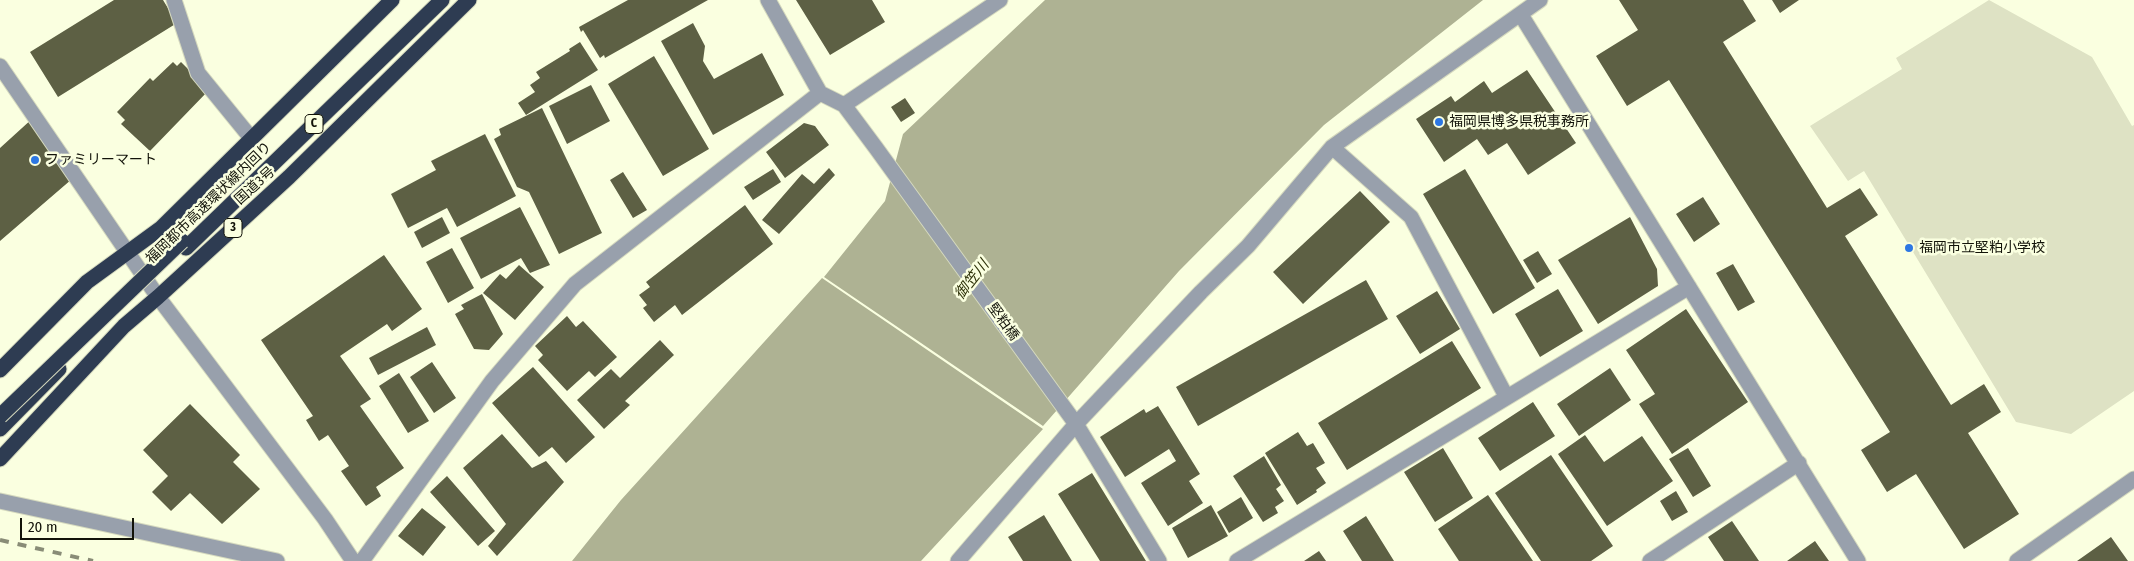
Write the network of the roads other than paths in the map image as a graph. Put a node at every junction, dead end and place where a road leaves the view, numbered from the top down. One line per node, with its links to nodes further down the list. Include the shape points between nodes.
1 (174, 0): 13 (street, via 198,73)
2 (392, 0): 13 (highway)
3 (430, 0): 20 (highway, C, bridge)
4 (442, 0): 22 (highway, 福岡都市高速環状線内回り / C)
5 (469, 0): 17 (highway, 国道3号 / 3, via 289,177)
6 (768, 0): 11 (street)
7 (1000, 0): 12 (street)
8 (1540, 0): 9 (street)
9 (1521, 15): 14 (street); 16 (street)
10 (0, 66): 15 (street)
11 (820, 93): 12 (street); 29 (street, via 575,284 492,381)
12 (844, 105): 21 (street, 堅粕橋)
13 (251, 138): 15 (highway, via 162,228)
14 (1332, 147): 19 (street, via 1410,216); 21 (street, via 1248,246)
15 (127, 252): 17 (street); 18 (highway, via 87,282)
16 (1689, 287): 19 (street); 24 (street)
17 (158, 297): 23 (highway, 国道3号 / 3, via 124,326); 28 (street)
18 (0, 370)
19 (1506, 396): 32 (street)
20 (0, 416)
21 (1076, 424): 30 (street); 31 (street, 堅粕橋)
22 (0, 429)
23 (0, 459)
24 (1798, 463): 33 (street); 34 (street)
25 (2134, 479): 35 (street)
26 (0, 500): 27 (street)
27 (277, 561)
28 (354, 561)
29 (362, 561)
30 (958, 561)
31 (1159, 561)
32 (1237, 561)
33 (1650, 561)
34 (1858, 561)
35 (2017, 561)

